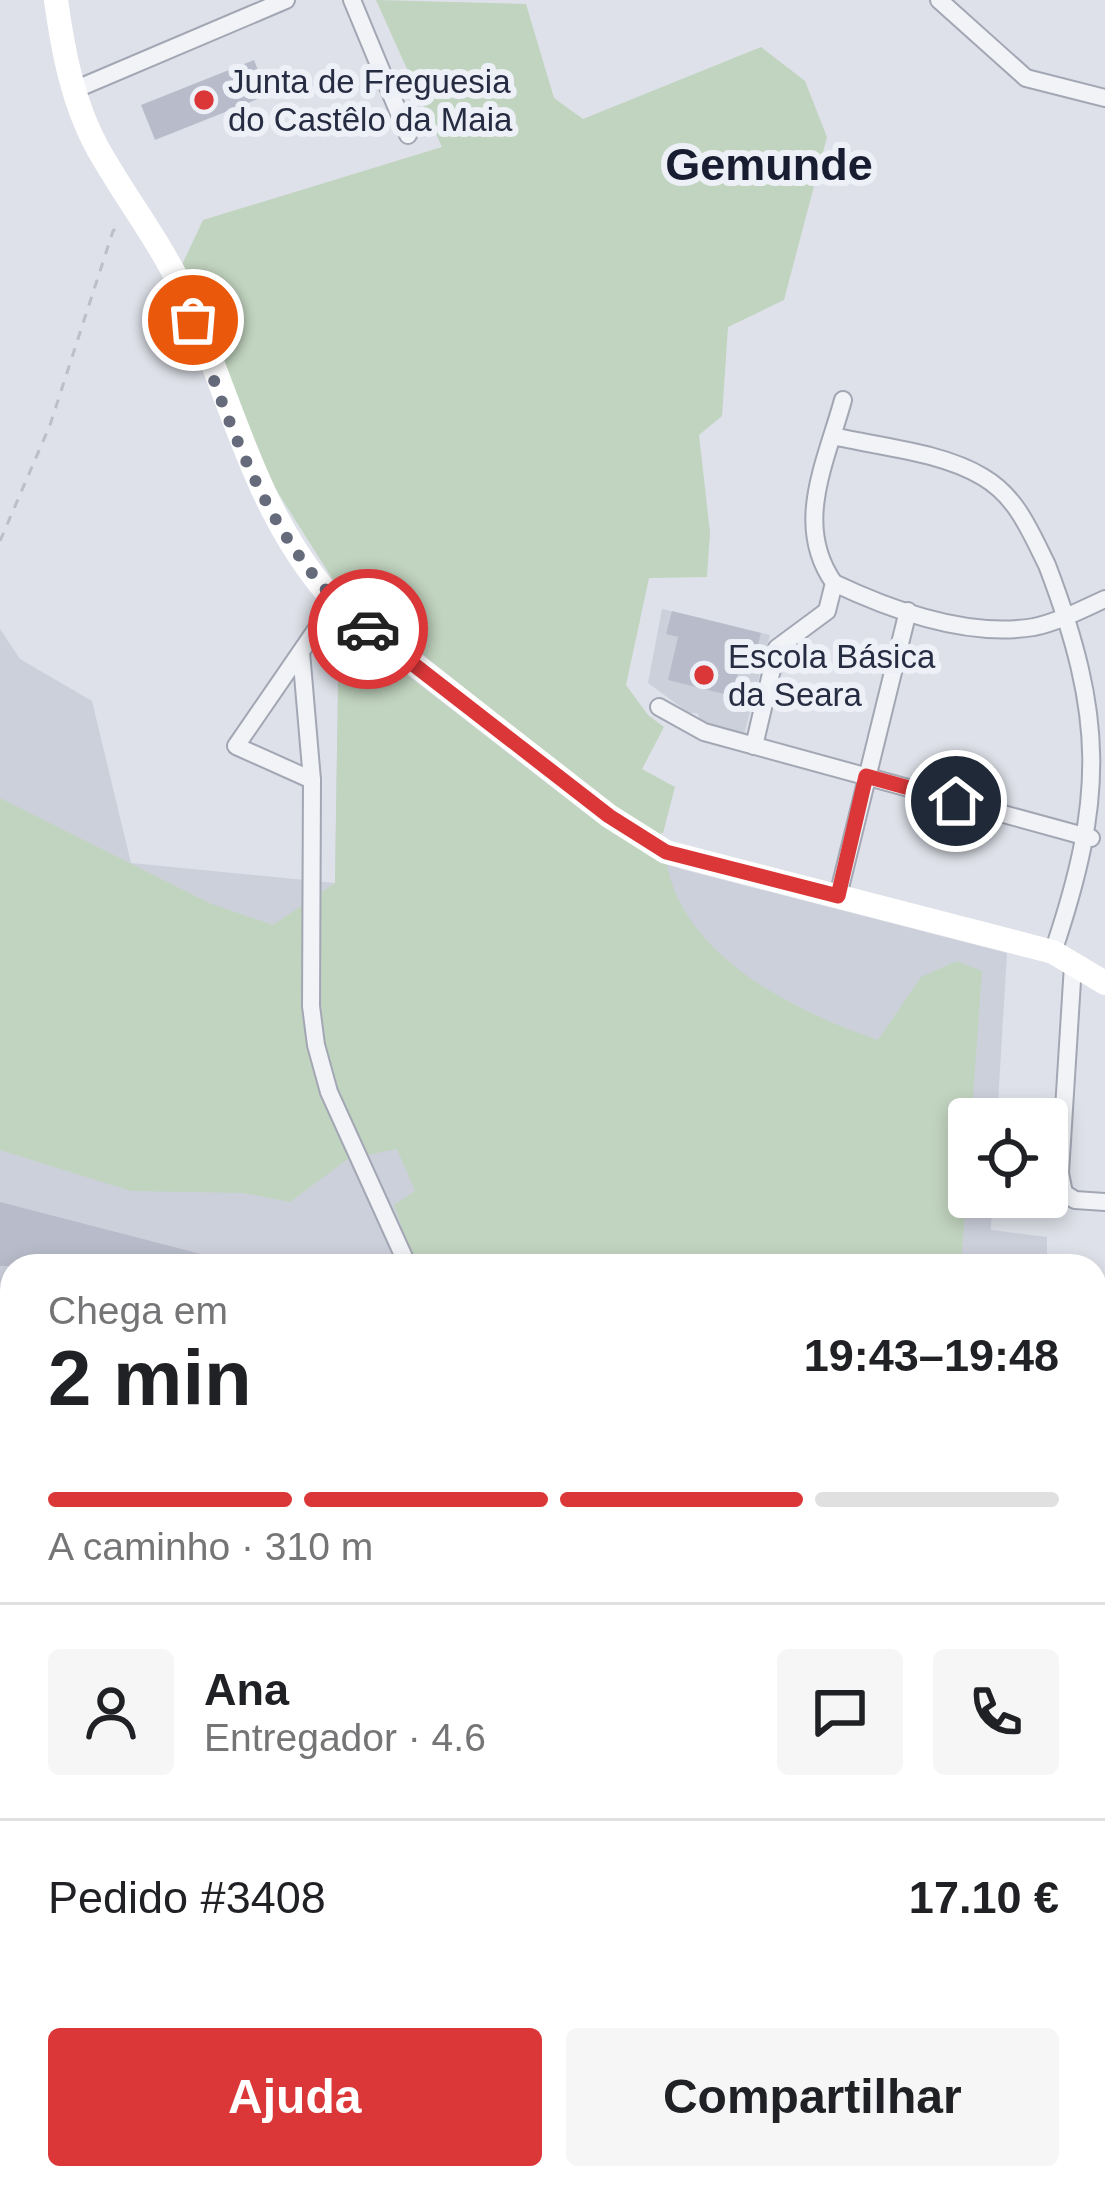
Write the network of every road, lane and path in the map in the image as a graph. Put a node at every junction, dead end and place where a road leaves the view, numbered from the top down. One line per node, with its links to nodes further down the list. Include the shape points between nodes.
1 (56, 0): 5 (street)
2 (286, 0): 5 (street)
3 (352, 0): 7 (street)
4 (939, 0): 6 (street, via 1026,78)
5 (74, 89): 8 (street)
6 (1105, 98)
7 (408, 135)
8 (136, 212): 11 (path, via 113,231 50,424); 14 (street, via 183,291 264,497 299,563)
9 (843, 400): 10 (street)
10 (833, 436): 12 (street, via 811,514 816,557); 16 (street, via 962,467 1000,489 1017,506)
11 (0, 541)
12 (834, 584): 15 (street); 19 (street, via 827,611 777,648)
13 (1105, 599): 16 (street)
14 (335, 602): 17 (street); 23 (street, via 666,852)
15 (908, 611): 16 (street, via 986,630); 20 (street)
16 (1072, 613): 22 (street, via 1098,718)
17 (302, 652): 21 (street); 21 (street, via 236,746)
18 (658, 707): 19 (street)
19 (754, 746): 20 (street)
20 (866, 776): 22 (street); 23 (street)
21 (312, 780): 27 (street, via 316,1046)
22 (1091, 838): 24 (street)
23 (838, 896): 24 (street)
24 (1063, 958): 25 (street); 26 (street, via 1060,1173 1064,1193)
25 (1105, 983)
26 (1105, 1202)
27 (403, 1254)

